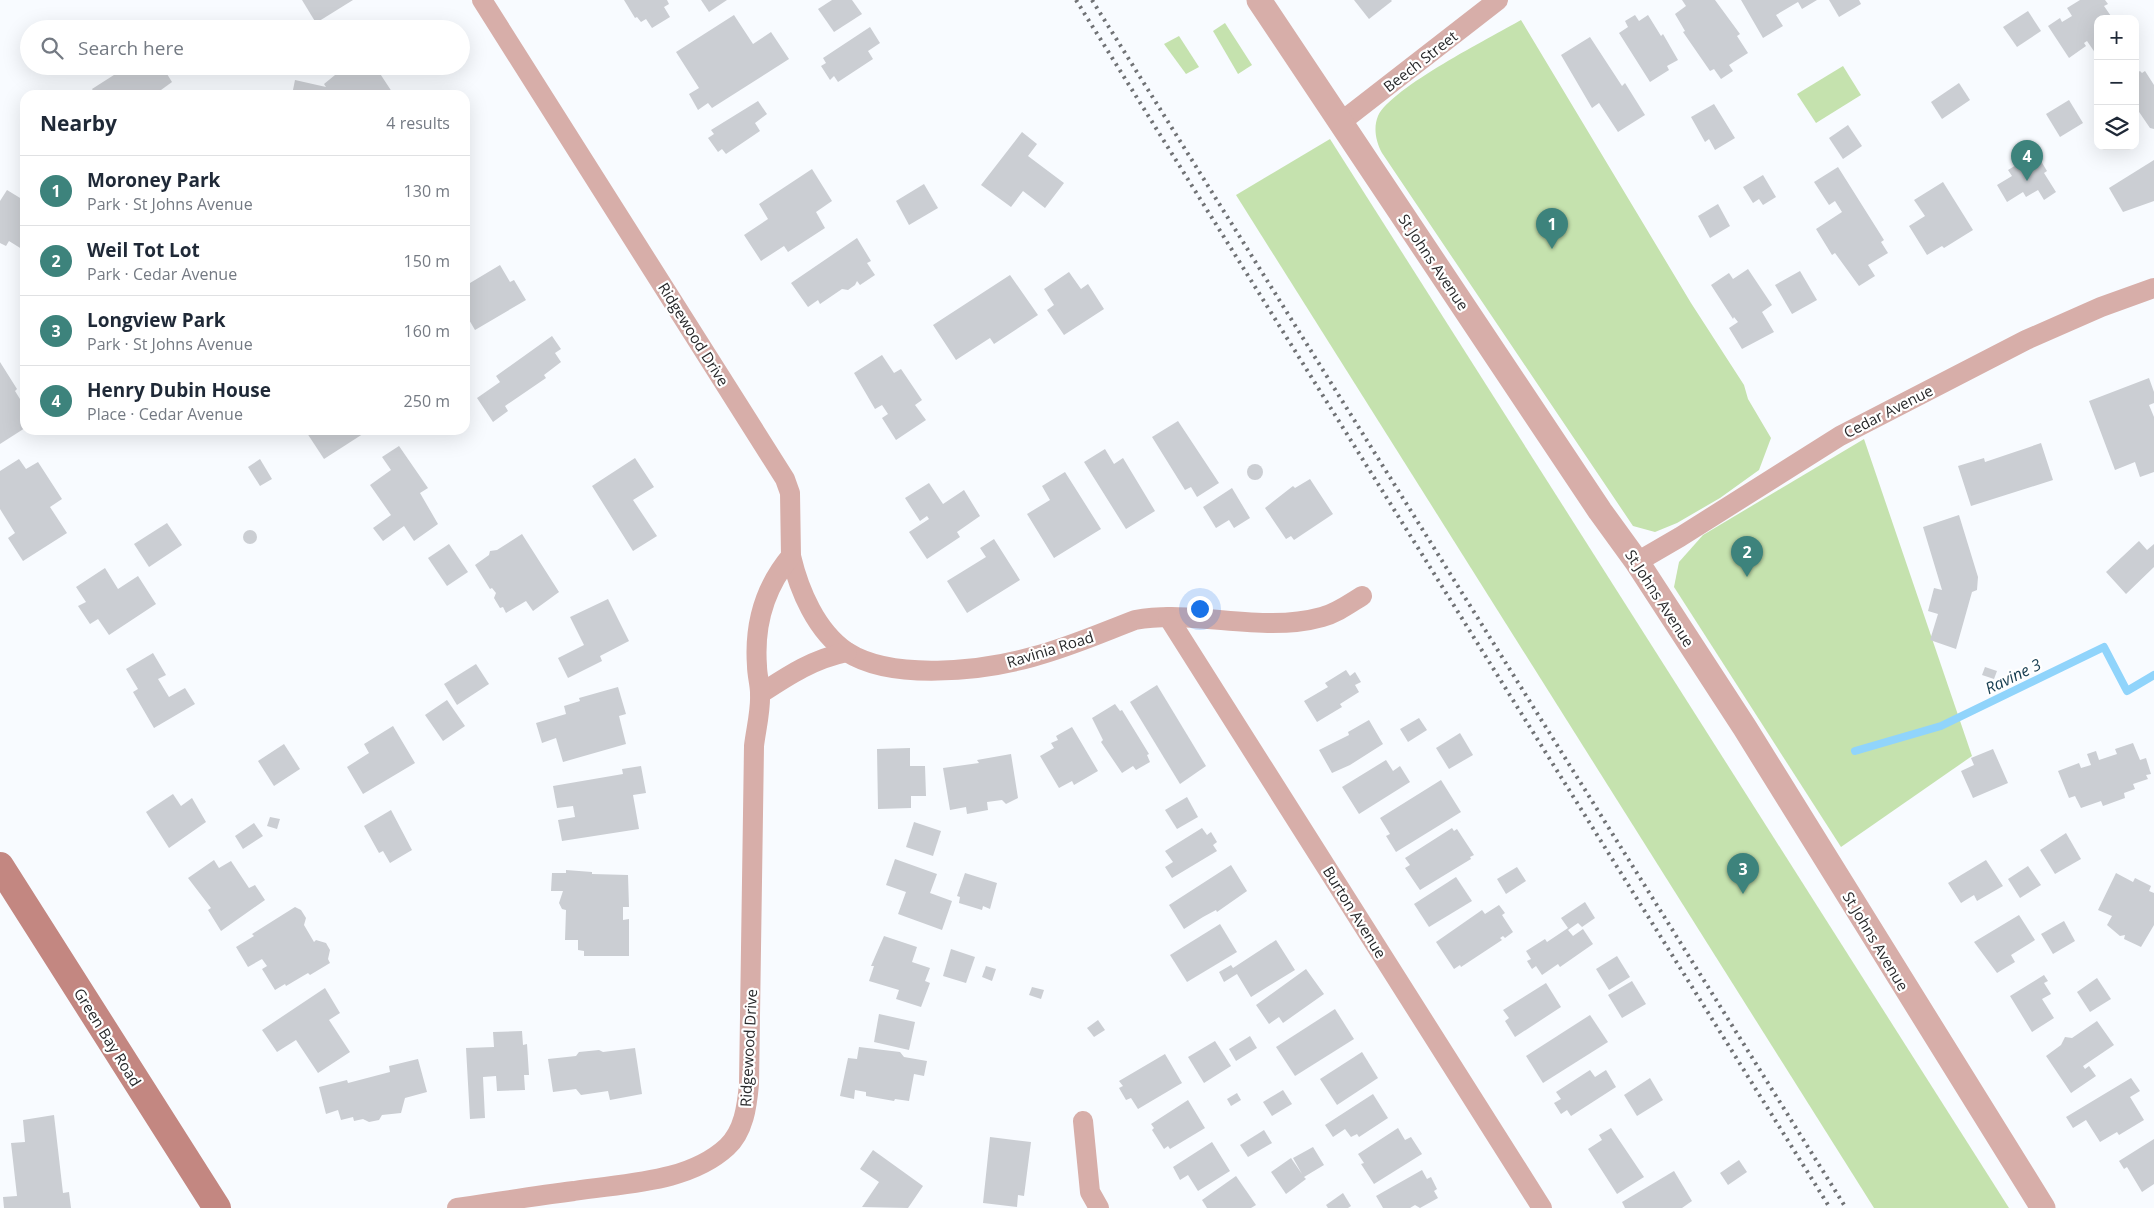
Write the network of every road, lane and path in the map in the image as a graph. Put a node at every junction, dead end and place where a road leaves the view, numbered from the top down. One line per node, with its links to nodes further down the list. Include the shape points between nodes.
1 (482, 0): 6 (street, Ridgewood Drive, via 785,478 790,493)
2 (1259, 0): 4 (street, St Johns Avenue)
3 (1498, 0): 4 (street, Beech Street)
4 (1341, 122): 7 (street, St Johns Avenue)
5 (2154, 288): 7 (street, Cedar Avenue, via 2026,340 1840,436)
6 (792, 556): 10 (street, Ravinia Road, via 796,575 814,615); 11 (street, Ridgewood Drive, via 768,590 761,615 757,641)
7 (1637, 562): 19 (street, St Johns Avenue, via 1766,762)
8 (1362, 596): 9 (street, Ravinia Road, via 1340,610 1300,622)
9 (1168, 617): 10 (street, Ravinia Road, via 1135,620 1056,650 992,665 942,670 889,669); 18 (street, Burton Avenue)
10 (847, 652): 11 (street, via 823,657 800,668)
11 (760, 694): 14 (street, Ridgewood Drive, via 754,746 750,1084 741,1127 728,1146 710,1161 682,1172)
12 (0, 866): 15 (main road, Green Bay Road)
13 (1083, 1121): 17 (street, via 1090,1192)
14 (540, 1202): 16 (street, Ridgewood Drive)
15 (217, 1208)
16 (457, 1208)
17 (1098, 1208)
18 (1542, 1208)
19 (2043, 1208)

